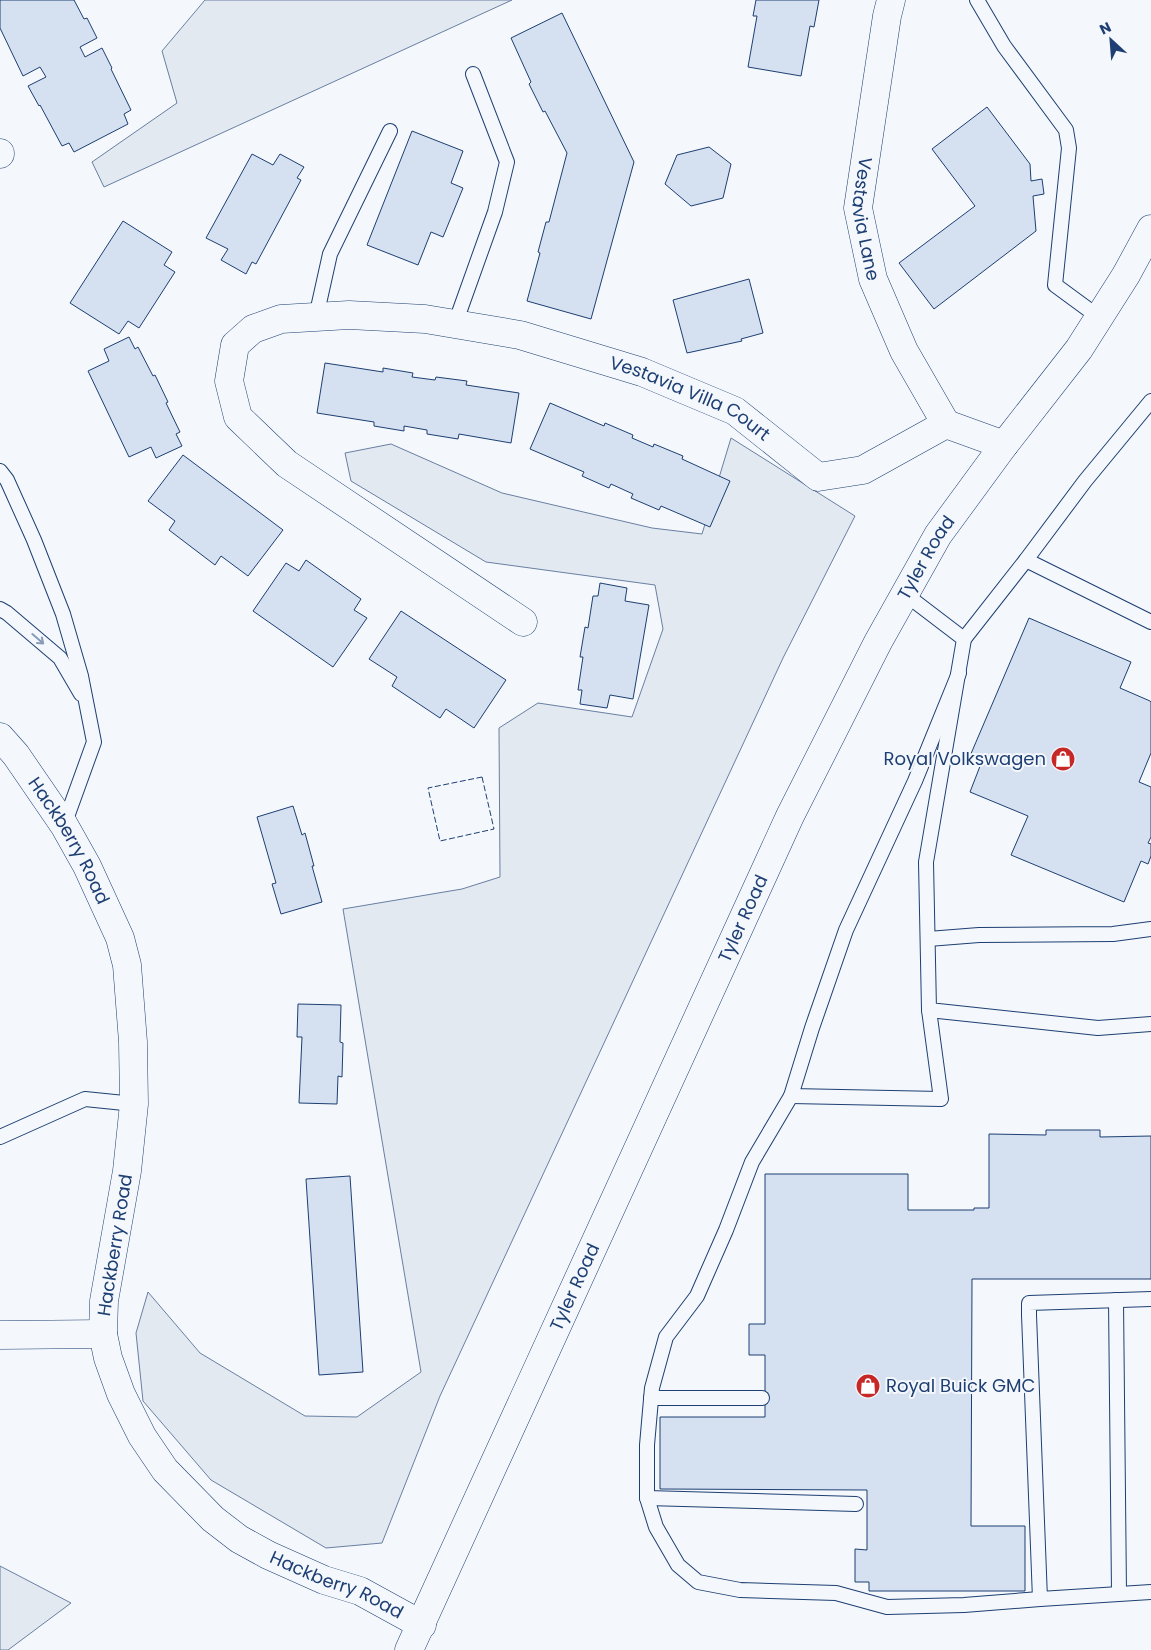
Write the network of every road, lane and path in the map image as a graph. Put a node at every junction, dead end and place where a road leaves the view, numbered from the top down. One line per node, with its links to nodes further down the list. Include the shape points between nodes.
1 (891, 0): 12 (street, Vestavia Lane, via 858,208 874,279 904,351)
2 (977, 0): 9 (lane, via 1004,46 1066,130 1069,148 1055,285)
3 (473, 74): 10 (lane, via 507,162 495,212)
4 (390, 131): 8 (lane, via 330,254)
5 (1151, 229): 7 (street, Tyler Road)
6 (1151, 259): 7 (street)
7 (1126, 274): 9 (street, Tyler Road)
8 (316, 317): 10 (street, Vestavia Villa Court, via 349,315 425,319); 18 (street, Vestavia Villa Court, via 280,319 253,328 235,344 229,381 238,417 287,464)
9 (1100, 318): 13 (street, Tyler Road)
10 (454, 324): 12 (street, Vestavia Villa Court, via 520,335 642,372 735,411 818,477 863,470)
11 (1151, 401): 15 (lane)
12 (946, 424): 13 (street)
13 (1004, 446): 16 (street, Tyler Road, via 938,535)
14 (0, 471): 22 (lane, via 34,540 63,614)
15 (1026, 560): 19 (lane); 20 (lane)
16 (905, 594): 20 (lane); 43 (street, Tyler Road, via 790,816)
17 (0, 609): 22 (lane, one-way to 22, via 60,658)
18 (523, 622)
19 (1151, 622)
20 (964, 639): 21 (lane)
21 (959, 673): 26 (lane, via 926,862); 29 (lane, via 846,930)
22 (87, 703): 24 (lane, via 94,742)
23 (0, 737): 24 (street, Hackberry Road)
24 (64, 825): 30 (street, Hackberry Road, via 87,866 123,947 133,1042)
25 (1151, 929): 26 (lane, via 1113,934)
26 (928, 938): 27 (lane)
27 (929, 1010): 28 (lane, via 1098,1028); 29 (lane, via 941,1099)
28 (1151, 1024)
29 (791, 1096): 36 (lane, via 752,1162 697,1296 666,1337)
30 (134, 1104): 31 (lane, via 85,1099); 34 (street, Hackberry Road, via 127,1171 104,1301)
31 (0, 1137)
32 (1151, 1299): 33 (lane)
33 (1116, 1300): 41 (lane); 42 (lane, via 1029,1303)
34 (102, 1334): 35 (street); 43 (street, Hackberry Road, via 120,1394 142,1436 165,1470 213,1519 268,1555 324,1580 360,1591)
35 (0, 1335)
36 (651, 1398): 37 (lane); 38 (lane, via 647,1445)
37 (762, 1398)
38 (648, 1498): 39 (lane); 42 (lane, via 656,1527 678,1565 698,1582 740,1590 836,1593 887,1607)
39 (856, 1504)
40 (1151, 1592): 41 (lane)
41 (1119, 1593): 42 (lane)
42 (1040, 1599)
43 (422, 1625): 44 (street, Tyler Road)
44 (409, 1650)

